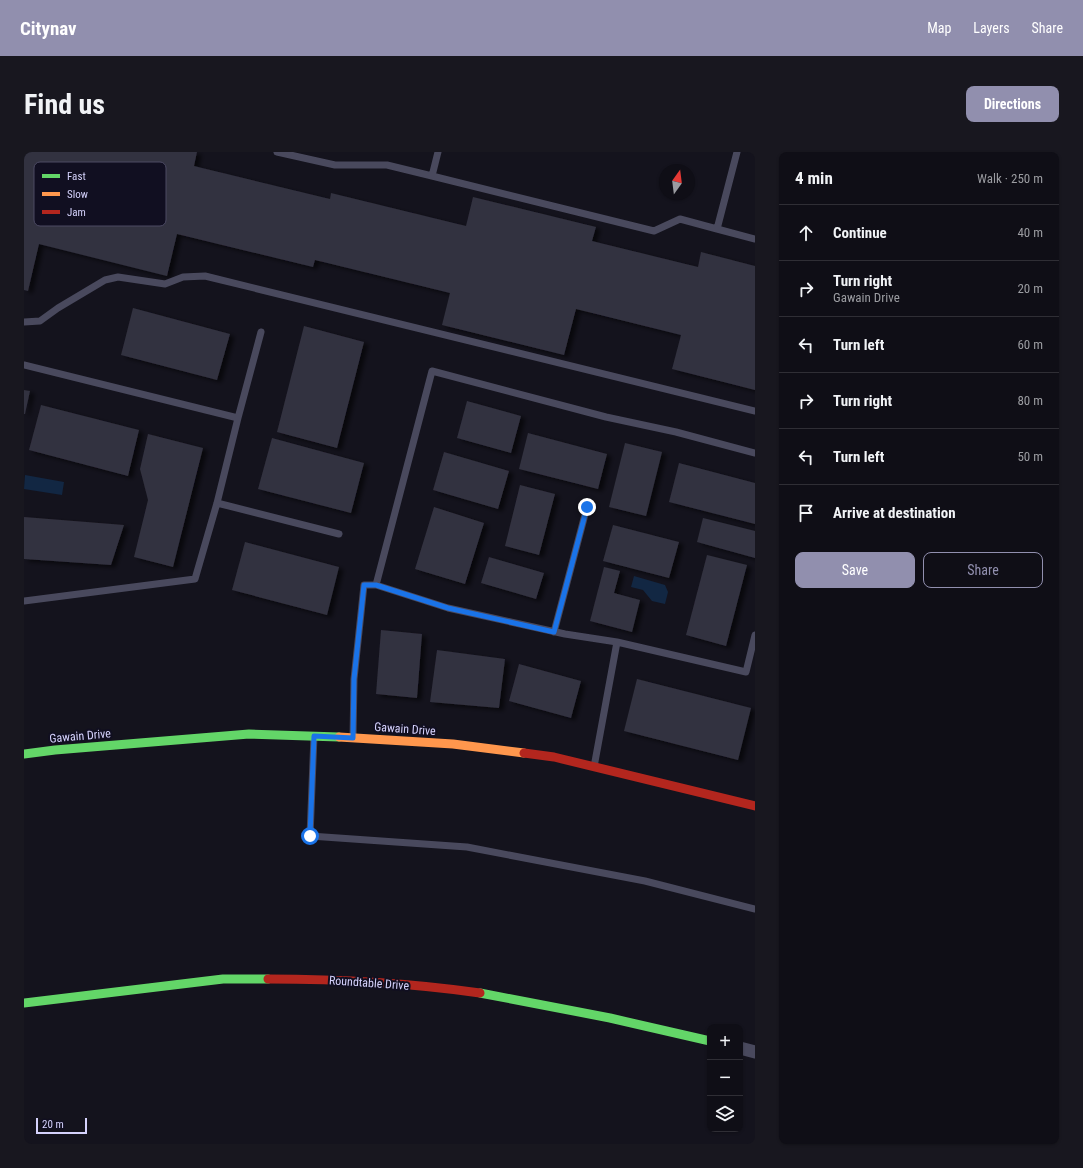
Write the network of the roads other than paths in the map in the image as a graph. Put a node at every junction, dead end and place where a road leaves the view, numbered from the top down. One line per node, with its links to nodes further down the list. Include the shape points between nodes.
1 (277, 152): 4 (lane, via 334,165 387,165)
2 (438, 152): 4 (lane)
3 (737, 152): 5 (lane)
4 (432, 176): 5 (lane, via 654,231 680,219)
5 (717, 230): 6 (lane)
6 (755, 239)
7 (24, 322): 10 (lane, via 40,321 105,280 118,277 165,284 183,277 205,276)
8 (261, 332): 11 (lane)
9 (24, 365): 11 (lane)
10 (755, 411)
11 (238, 418): 13 (lane)
12 (755, 453): 16 (lane, via 432,371)
13 (217, 503): 15 (lane); 17 (lane, via 195,579)
14 (587, 507): 18 (lane)
15 (339, 534)
16 (376, 585): 18 (lane, via 448,608); 22 (lane, via 364,585 354,679)
17 (24, 601)
18 (554, 632): 20 (lane)
19 (755, 635): 20 (lane, via 746,672)
20 (617, 642): 24 (lane)
21 (314, 736): 22 (street, Gawain Drive); 23 (street, Gawain Drive, via 215,736); 26 (lane, via 310,836 467,847 645,881)
22 (353, 738): 24 (street, Gawain Drive, via 503,750 554,757)
23 (24, 754)
24 (594, 767): 25 (street, Gawain Drive)
25 (755, 806)
26 (755, 909)
27 (24, 1003): 28 (street, Roundtable Drive, via 223,979 311,979 438,987 493,995)
28 (707, 1040)
29 (743, 1049): 30 (street)
30 (755, 1052)

